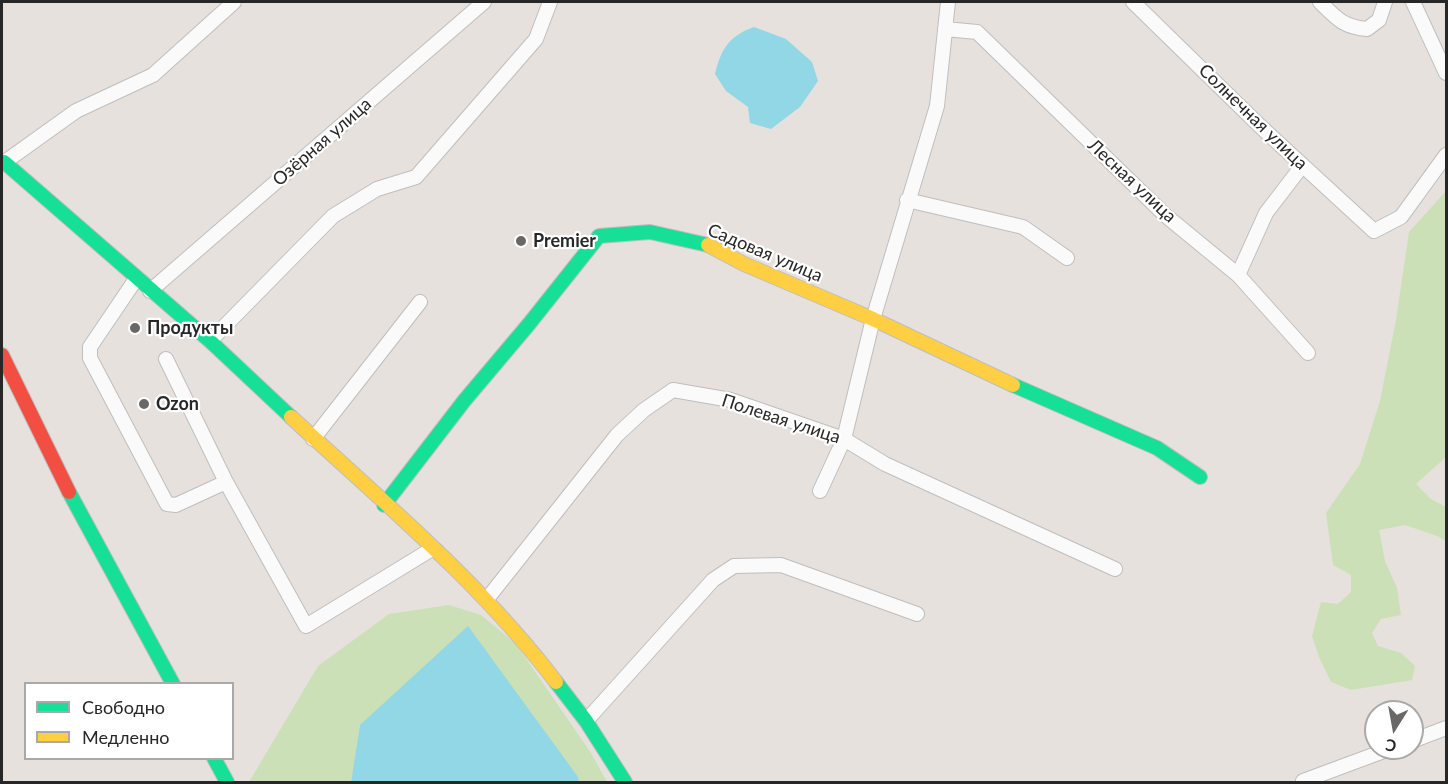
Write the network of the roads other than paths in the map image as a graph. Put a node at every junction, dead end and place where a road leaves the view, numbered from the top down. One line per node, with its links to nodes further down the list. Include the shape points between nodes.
1 (234, 2): 12 (street, via 153,75 76,111)
2 (484, 2): 18 (street, Озёрная улица)
3 (550, 2): 21 (street, via 536,39 416,177 377,189 333,216)
4 (948, 2): 9 (street)
5 (1133, 2): 13 (street, Солнечная улица)
6 (1320, 2): 7 (street, via 1340,22 1367,29 1379,20)
7 (1385, 2)
8 (1413, 2): 10 (street)
9 (945, 29): 14 (street, via 937,106); 16 (street, Лесная улица, via 977,32 1165,215)
10 (1446, 73)
11 (1446, 155): 13 (street, Солнечная улица, via 1401,217 1374,231)
12 (3, 163): 17 (street)
13 (1302, 166): 16 (street, via 1266,213)
14 (907, 200): 15 (street, via 1023,227); 20 (street)
15 (1067, 258)
16 (1238, 274): 22 (street, Лесная улица)
17 (136, 279): 18 (street); 28 (street, via 90,347 90,358 167,504 176,505)
18 (155, 286): 21 (street)
19 (420, 302): 25 (street)
20 (873, 319): 26 (street); 27 (street, Садовая улица, via 1157,448); 30 (street, Садовая улица, via 709,245 650,232 599,236)
21 (210, 341): 25 (street)
22 (1308, 353)
23 (2, 355): 35 (street, via 61,478)
24 (166, 358): 28 (street)
25 (313, 439): 30 (street)
26 (844, 439): 29 (street); 32 (street, Полевая улица, via 885,464); 33 (street, Полевая улица, via 731,400 673,390 617,435)
27 (1200, 477)
28 (226, 482): 31 (street, via 306,626)
29 (820, 491)
30 (384, 505): 31 (street)
31 (432, 549): 33 (street)
32 (1115, 569)
33 (487, 599): 36 (street, via 534,651)
34 (917, 614): 36 (street, via 781,565 734,566 713,580)
35 (172, 682)
36 (586, 721): 43 (street)
37 (1446, 728): 38 (street)
38 (1424, 736)
39 (1364, 758): 41 (street)
40 (215, 760): 42 (street)
41 (1303, 781)
42 (227, 783)
43 (625, 783)

